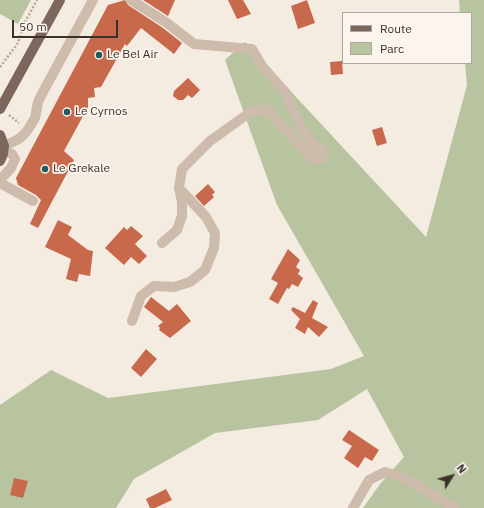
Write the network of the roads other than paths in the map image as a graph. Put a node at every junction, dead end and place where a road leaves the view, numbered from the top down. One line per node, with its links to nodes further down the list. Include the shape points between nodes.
1 (60, 0): 4 (main road)
2 (93, 0): 6 (street, via 38,102 35,118 19,139)
3 (131, 0): 9 (street, via 194,44 252,49 262,66 285,92 301,128 312,143 323,152 322,158 313,158 265,109 252,111 210,141 182,170)
4 (3, 112)
5 (0, 135): 6 (main road)
6 (4, 148): 7 (main road); 8 (street, via 15,159)
7 (0, 161)
8 (0, 181): 10 (street)
9 (179, 188): 11 (street, via 182,216 177,230); 12 (street, via 206,217 215,233 214,248 205,270 190,282 174,287 154,286 141,296)
10 (32, 201)
11 (162, 243)
12 (132, 321)
13 (354, 508): 14 (street, via 369,480 384,472 406,479)
14 (455, 508)

